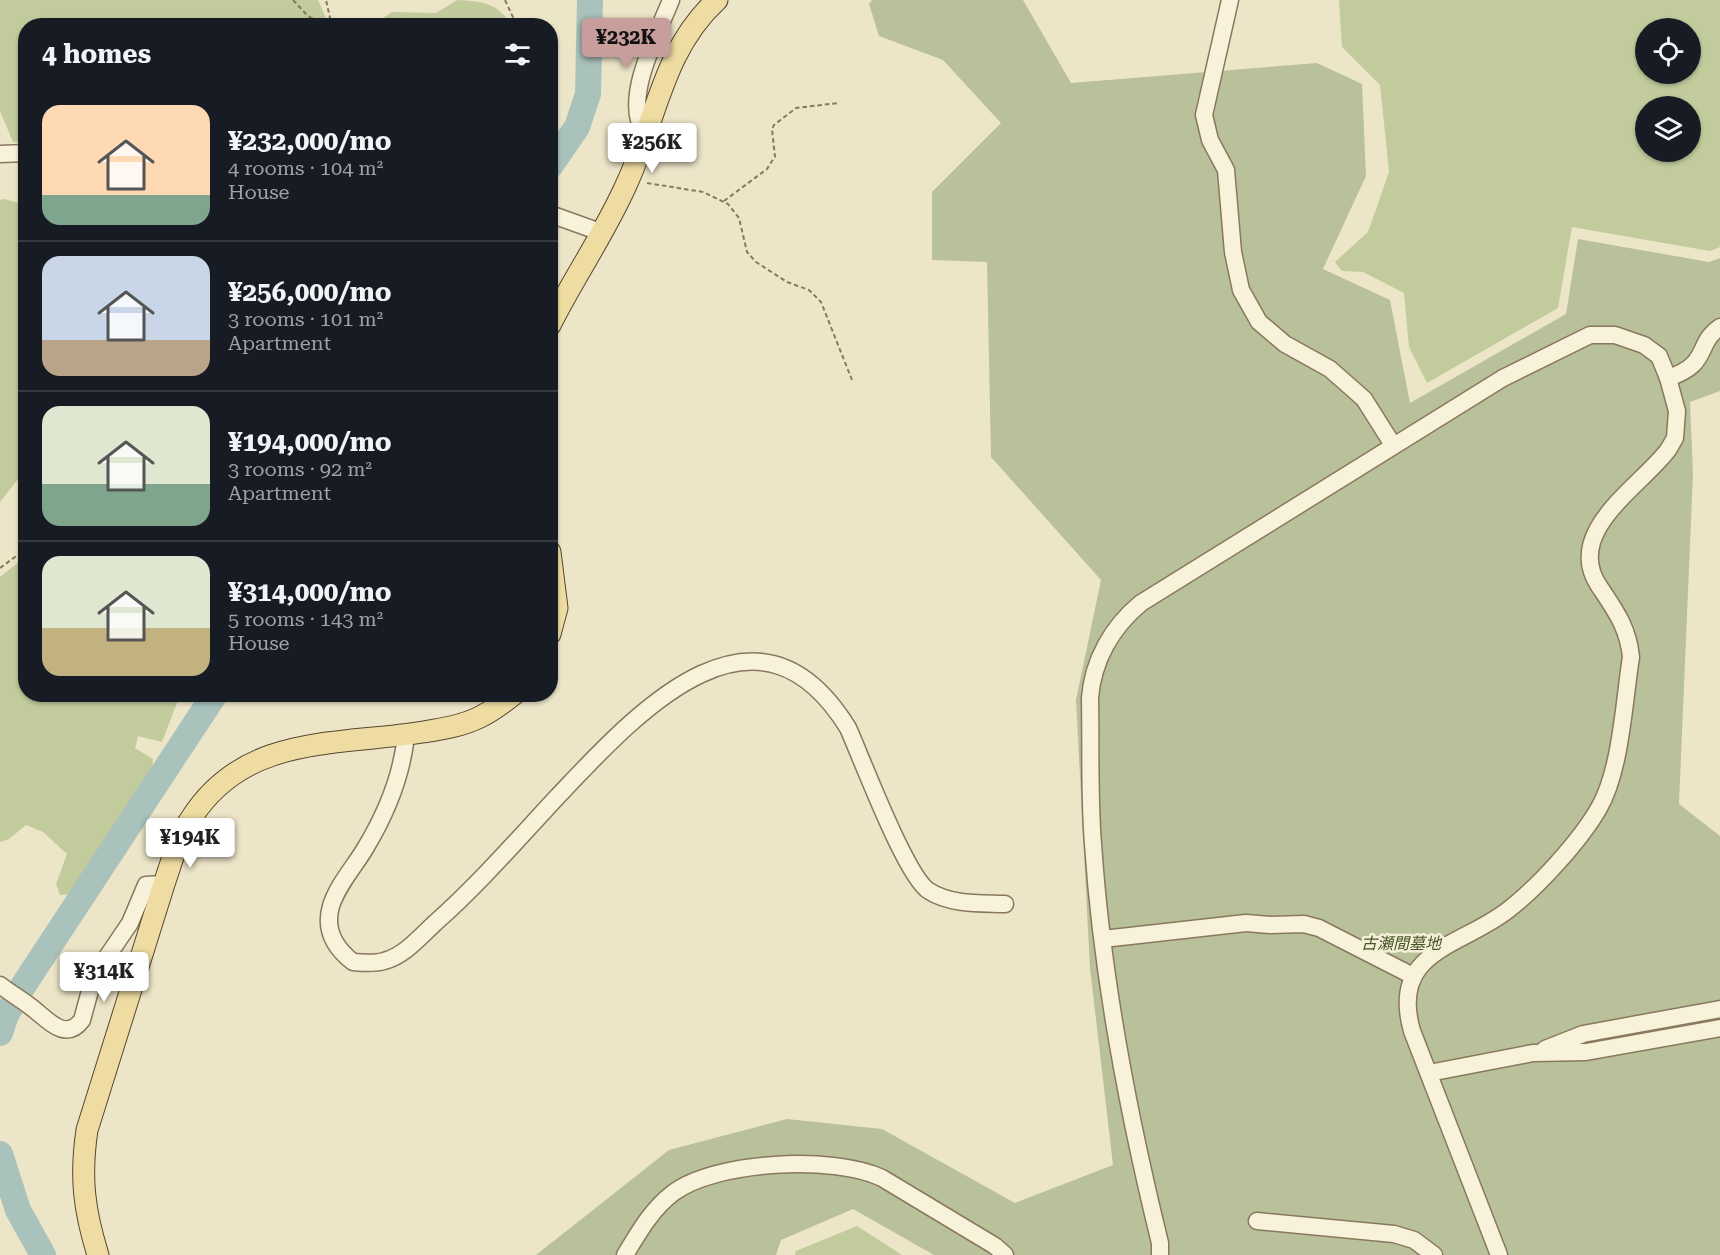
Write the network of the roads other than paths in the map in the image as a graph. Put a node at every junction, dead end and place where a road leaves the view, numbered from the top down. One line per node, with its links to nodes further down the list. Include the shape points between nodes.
1 (671, 0): 4 (street, via 644,65 637,102 638,124)
2 (717, 0): 4 (main road, via 695,23 671,61)
3 (1230, 0): 12 (street, via 1204,115 1210,140 1226,170 1233,252 1241,290 1259,322 1285,344 1330,369 1364,399)
4 (646, 134): 8 (main road)
5 (0, 153): 6 (street)
6 (18, 153)
7 (558, 217): 8 (street)
8 (603, 233): 9 (main road)
9 (558, 311)
10 (1720, 327): 11 (street, via 1694,366)
11 (1668, 378): 12 (street, via 1659,356 1644,345 1615,335 1590,335 1503,378); 18 (street, via 1677,411 1675,438 1656,465 1605,516 1596,529 1590,551 1592,573 1620,616 1630,643 1631,657 1608,790 1590,822 1542,880 1508,911 1430,955)
12 (1394, 445): 17 (street, via 1141,603 1114,632 1097,663 1090,698 1093,843)
13 (502, 702): 14 (main road, via 464,723)
14 (406, 735): 15 (main road, via 308,745 246,765 210,793 191,818); 16 (street, via 397,784 331,907 335,947 353,962 385,961 408,948 457,904 616,735 654,702 701,673 750,662 768,663 805,680 837,710 909,868 927,890 950,900)
15 (164, 884): 19 (street, via 146,885 143,889 133,917 94,976 77,1027 68,1030 52,1026); 25 (main road, via 87,1130 83,1198)
16 (1005, 904)
17 (1103, 939): 18 (street, via 1246,923 1304,924); 28 (street, via 1132,1130)
18 (1413, 976): 23 (street, via 1408,990 1408,1016)
19 (3, 987)
20 (1720, 1009): 22 (street, via 1584,1034)
21 (1720, 1028): 22 (street, via 1586,1052)
22 (1533, 1053): 23 (street)
23 (1429, 1073): 30 (street)
24 (1257, 1221): 29 (street, via 1394,1233 1414,1240)
25 (98, 1255)
26 (625, 1255): 27 (street, via 661,1203 702,1177 747,1168 827,1164 866,1170 882,1178)
27 (1005, 1255)
28 (1160, 1255)
29 (1434, 1255)
30 (1499, 1255)

